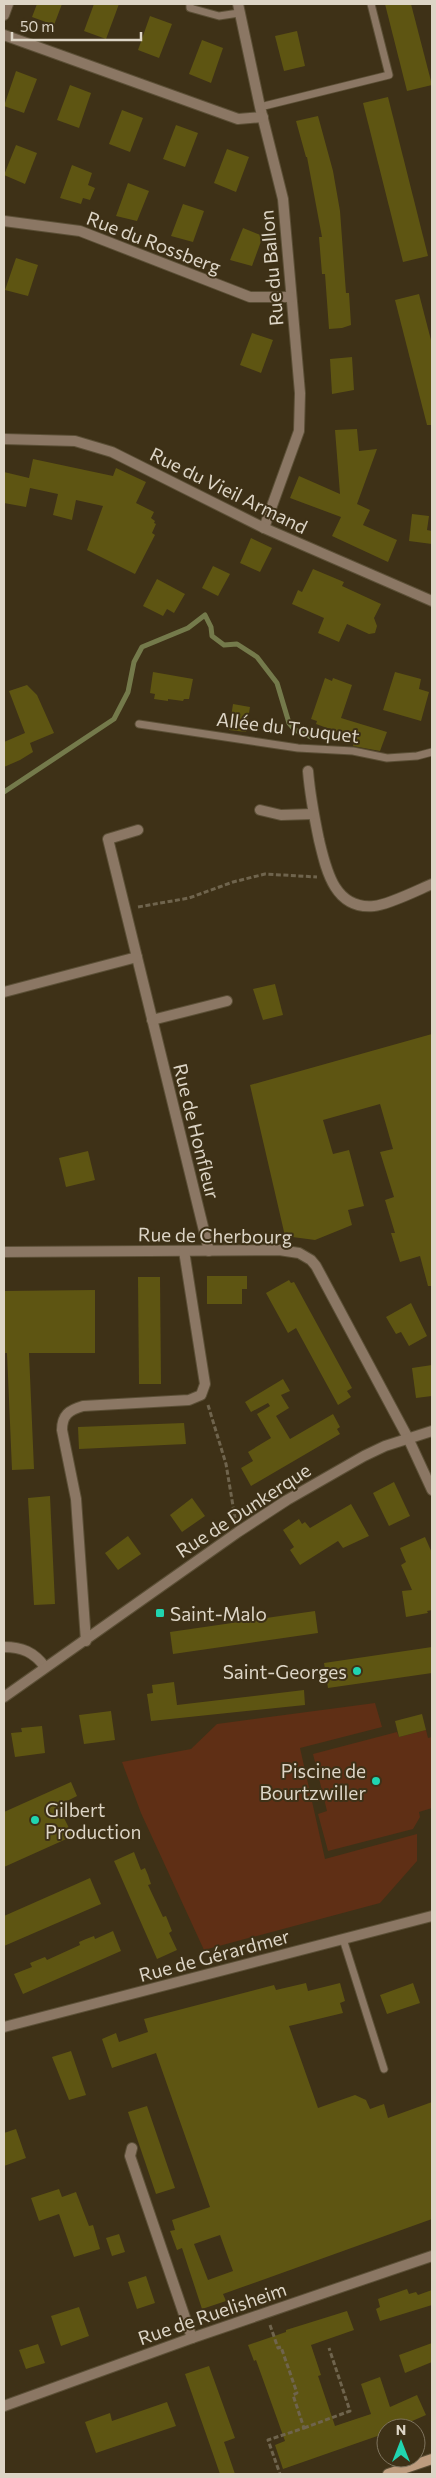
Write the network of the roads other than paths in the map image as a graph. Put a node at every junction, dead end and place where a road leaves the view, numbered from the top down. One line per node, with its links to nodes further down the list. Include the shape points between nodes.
1 (8, 4): 5 (street)
2 (190, 4): 4 (lane, via 190,8 219,16)
3 (371, 4): 7 (lane, via 389,75)
4 (239, 8): 7 (street, Rue du Ballon)
5 (4, 15)
6 (4, 35): 8 (street, via 238,118)
7 (260, 107): 8 (street, Rue du Ballon)
8 (262, 117): 10 (street, Rue du Ballon, via 283,199)
9 (4, 221): 10 (street, Rue du Rossberg, via 80,231 250,297)
10 (291, 297): 12 (street, Rue du Ballon, via 300,393 298,431)
11 (4, 439): 12 (street, Rue du Vieil Armand, via 75,441 112,452)
12 (264, 528): 13 (street, Rue du Vieil Armand)
13 (432, 601)
14 (139, 724): 15 (lane, Allée du Touquet, via 298,748 353,750 387,758)
15 (432, 752)
16 (308, 771): 18 (street)
17 (260, 810): 18 (street, via 281,815)
18 (313, 814): 20 (street, via 327,875 345,898 361,905 375,906)
19 (138, 830): 21 (street, Rue de Honfleur, via 108,839)
20 (432, 884)
21 (137, 957): 22 (street); 24 (street, Rue de Honfleur)
22 (4, 992)
23 (227, 1001): 24 (street)
24 (152, 1020): 26 (street, Rue de Honfleur)
25 (184, 1251): 26 (street, Rue de Cherbourg); 27 (street, Rue de Cherbourg); 31 (street, via 204,1390 189,1400 83,1406 69,1411 63,1420 62,1430 76,1499)
26 (209, 1251): 29 (street, Rue de Cherbourg, via 285,1251 299,1253 311,1260)
27 (4, 1252)
28 (432, 1431): 29 (street, Rue de Dunkerque)
29 (408, 1438): 30 (street, Rue de Cherbourg); 31 (street, Rue de Dunkerque, via 342,1468 238,1532)
30 (432, 1490)
31 (86, 1641): 33 (street, Rue de Dunkerque)
32 (4, 1647): 33 (street, via 24,1649)
33 (45, 1667): 34 (street, Rue de Dunkerque)
34 (4, 1697)
35 (432, 1916): 36 (street, Rue de Gérardmer)
36 (343, 1939): 37 (street, Rue de Gérardmer); 38 (lane)
37 (4, 2027)
38 (384, 2069)
39 (132, 2148): 41 (street, via 130,2156)
40 (432, 2256): 41 (street, Rue de Ruelisheim)
41 (192, 2338): 42 (street, Rue de Ruelisheim)
42 (4, 2406)
43 (432, 2459): 44 (main road)
44 (388, 2474)

